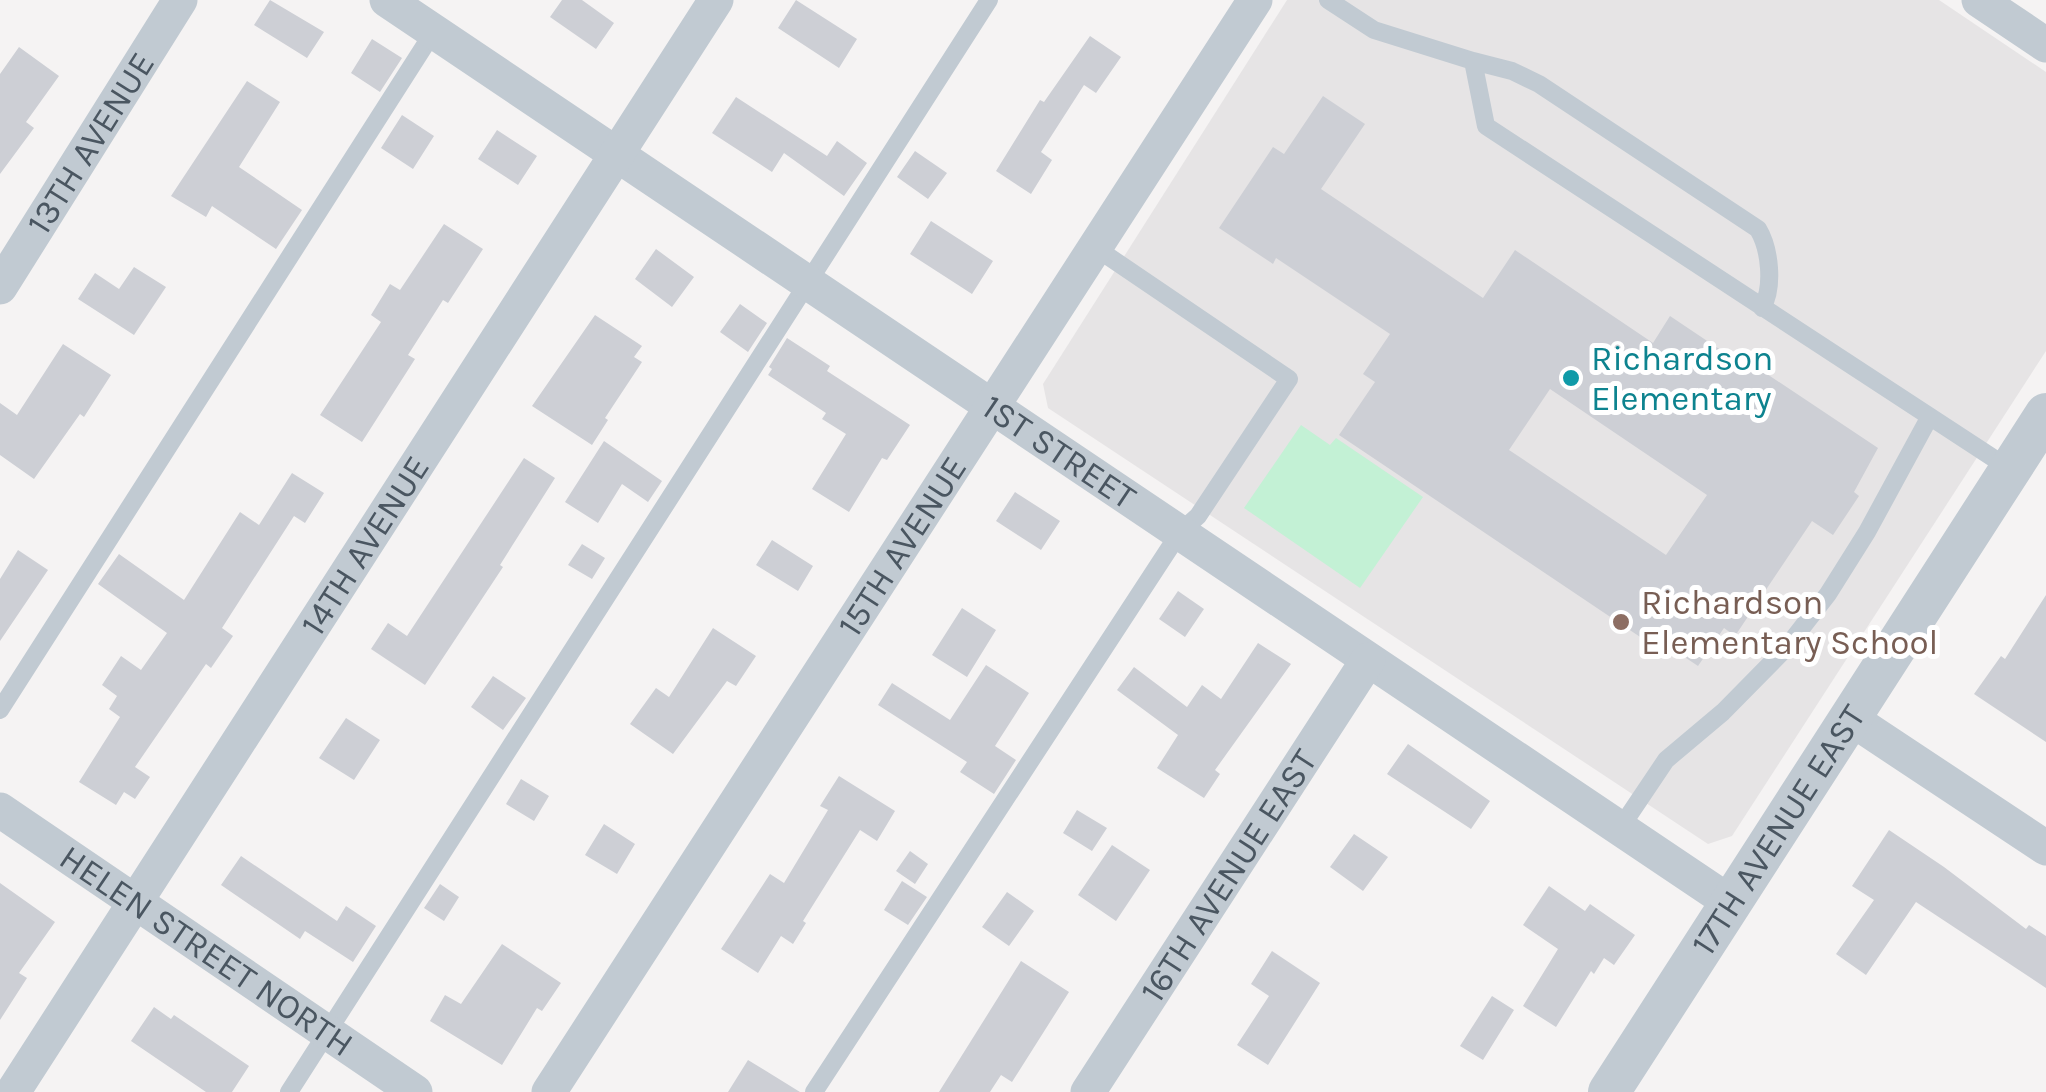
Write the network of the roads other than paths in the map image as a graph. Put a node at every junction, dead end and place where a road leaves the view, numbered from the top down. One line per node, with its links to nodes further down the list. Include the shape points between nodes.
1 (180, 0): 14 (street, 13TH AVENUE)
2 (387, 0): 8 (street, 1ST STREET)
3 (716, 0): 11 (street, 14TH AVENUE)
4 (989, 0): 13 (lane)
5 (1255, 0): 12 (street, 15TH AVENUE)
6 (1328, 0): 10 (lane, via 1374,30)
7 (1979, 0): 9 (street)
8 (434, 31): 11 (street, 1ST STREET); 22 (lane)
9 (2046, 45)
10 (1473, 61): 15 (lane, via 1486,126); 15 (lane, via 1539,84 1758,229 1766,242 1769,296)
11 (618, 152): 13 (street, 1ST STREET); 28 (street, 14TH AVENUE)
12 (1096, 248): 16 (street, 15TH AVENUE); 20 (lane, via 1289,378 1198,516)
13 (807, 280): 16 (street, 1ST STREET); 29 (lane)
14 (0, 287)
15 (1762, 308): 18 (lane)
16 (995, 406): 20 (street, 1ST STREET); 33 (street, 15TH AVENUE)
17 (2046, 414): 19 (street, 17TH AVENUE EAST)
18 (1929, 418): 19 (lane); 25 (lane, via 1828,594 1786,648 1666,760)
19 (2010, 469): 23 (street, 17TH AVENUE EAST)
20 (1180, 532): 21 (street, 1ST STREET); 34 (lane)
21 (1368, 660): 25 (street, 1ST STREET); 35 (street, 16TH AVENUE EAST)
22 (0, 710)
23 (1850, 718): 26 (street); 27 (street, 17TH AVENUE EAST)
24 (0, 810): 28 (street, HELEN STREET NORTH)
25 (1621, 827): 27 (street, 1ST STREET)
26 (2046, 848)
27 (1731, 902): 36 (street, 17TH AVENUE EAST)
28 (134, 904): 29 (street, HELEN STREET NORTH); 30 (street, 14TH AVENUE)
29 (327, 1033): 31 (lane); 32 (street, HELEN STREET NORTH)
30 (13, 1092)
31 (288, 1092)
32 (414, 1092)
33 (549, 1092)
34 (814, 1092)
35 (1088, 1092)
36 (1609, 1092)

